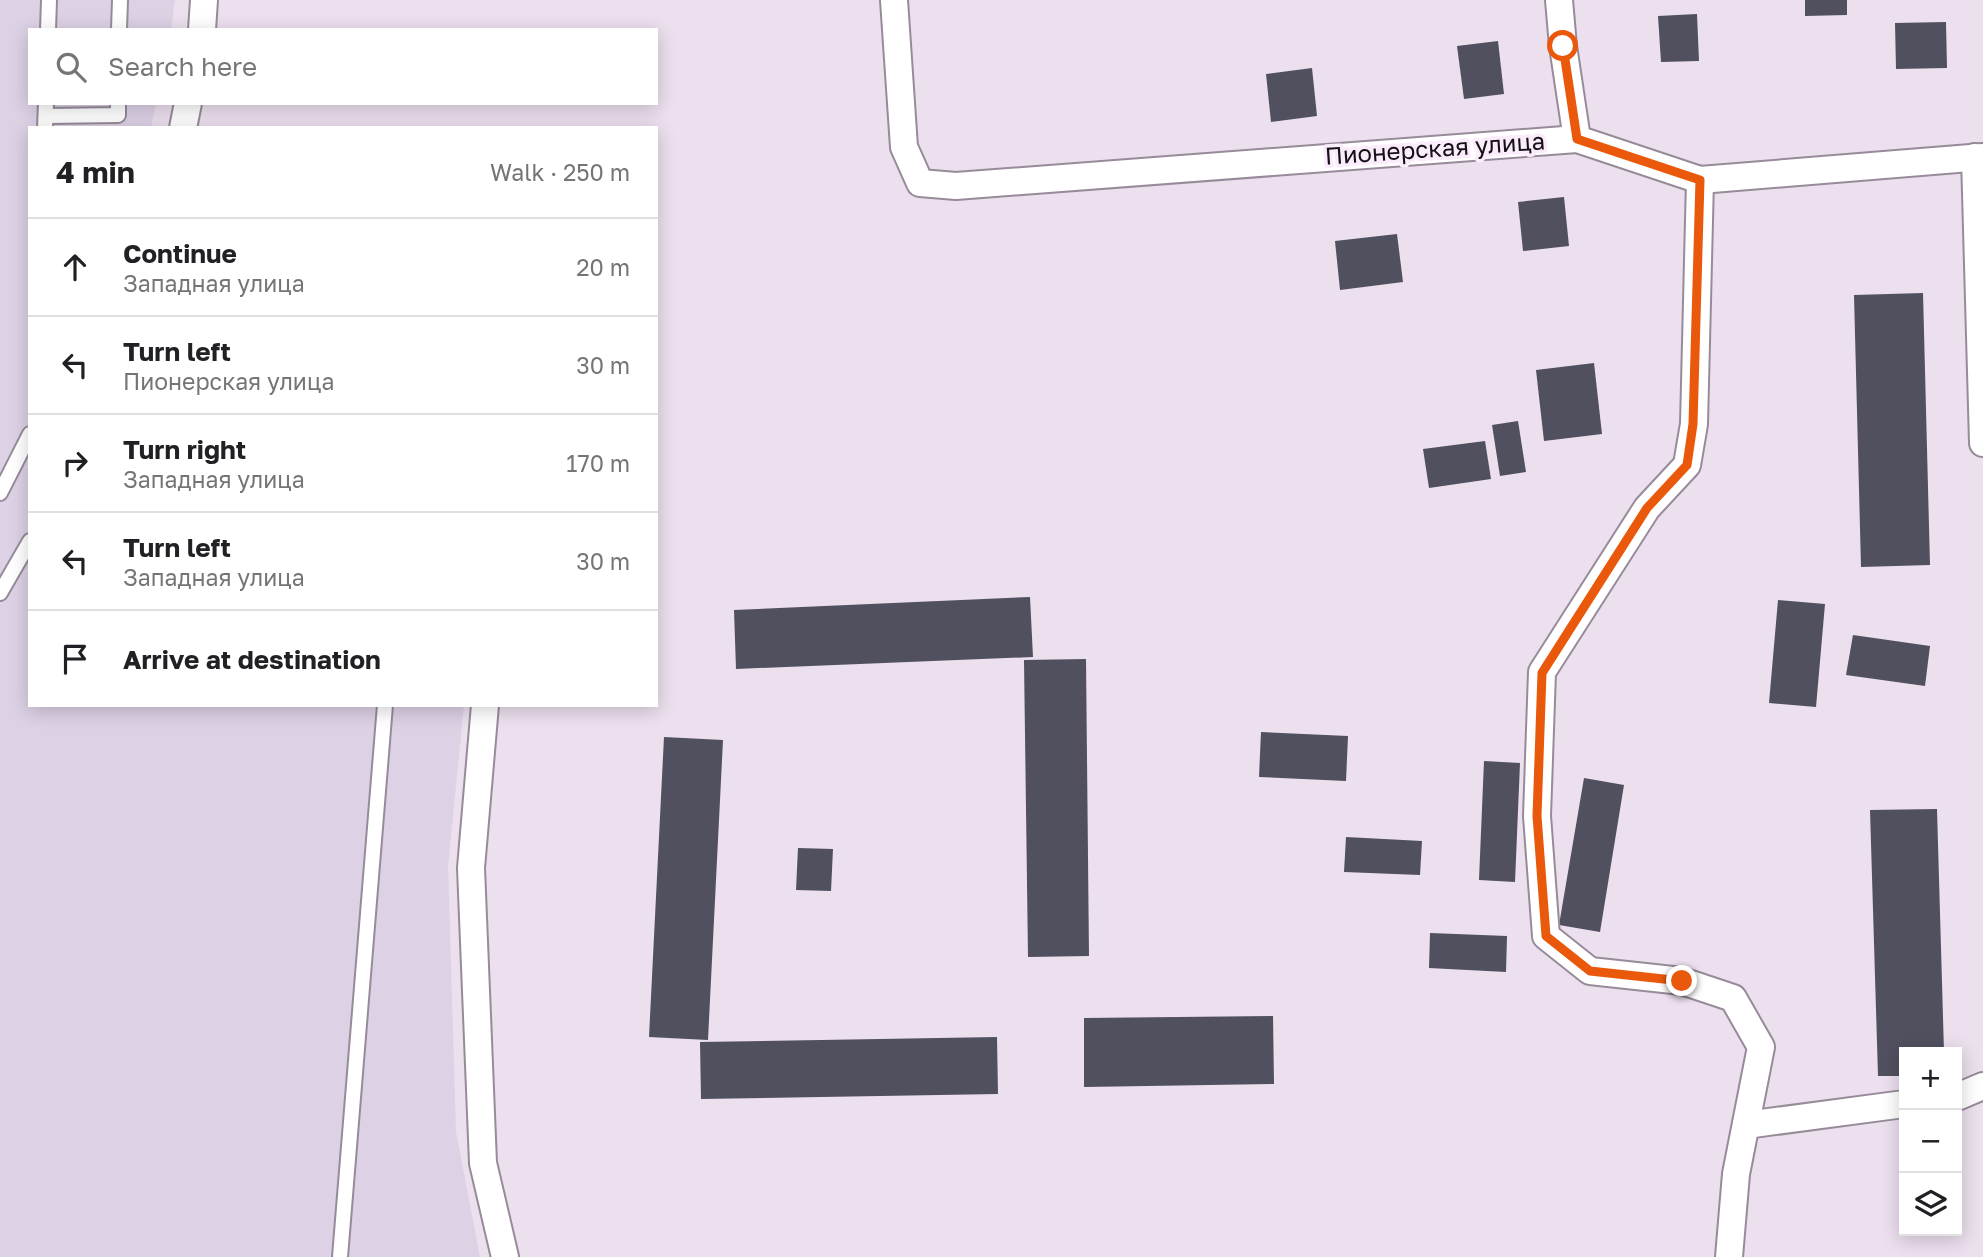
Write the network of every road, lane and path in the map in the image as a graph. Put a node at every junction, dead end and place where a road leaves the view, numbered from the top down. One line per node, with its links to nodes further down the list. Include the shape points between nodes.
1 (49, 0): 6 (lane)
2 (120, 0): 7 (lane)
3 (204, 0): 8 (street)
4 (894, 0): 13 (street, Пионерская улица, via 904,147 920,183 956,186)
5 (1559, 0): 13 (street)
6 (48, 28)
7 (119, 28)
8 (202, 28)
9 (118, 105): 11 (lane, via 118,115)
10 (188, 105): 12 (street)
11 (46, 116)
12 (183, 126)
13 (1577, 139): 15 (street, Пионерская улица)
14 (1979, 157): 15 (street, Пионерская улица); 17 (street)
15 (1700, 180): 26 (street, via 1693,424 1687,465 1647,508 1542,673 1537,816 1546,936 1590,971 1682,981 1734,998 1761,1047)
16 (28, 438): 18 (lane)
17 (1983, 443)
18 (0, 493)
19 (28, 544): 20 (lane)
20 (0, 593)
21 (385, 707): 27 (lane)
22 (485, 707): 28 (street, via 471,868 483,1163)
23 (1983, 1086): 24 (street)
24 (1962, 1095)
25 (1899, 1105): 26 (street)
26 (1746, 1125): 29 (street, via 1736,1174)
27 (340, 1257)
28 (505, 1257)
29 (1729, 1257)

